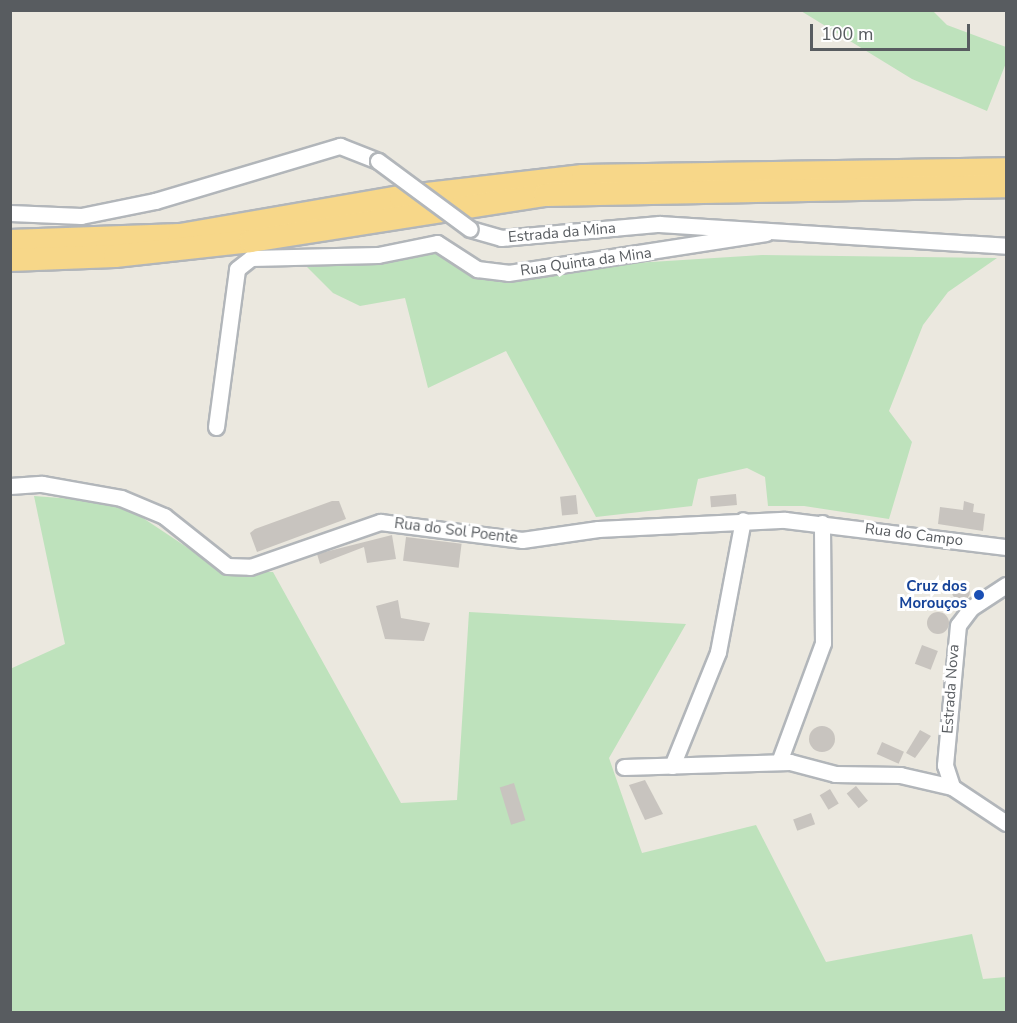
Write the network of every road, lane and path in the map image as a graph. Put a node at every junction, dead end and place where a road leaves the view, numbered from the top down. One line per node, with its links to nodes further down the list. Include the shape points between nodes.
1 (1006, 169): 5 (highway, via 583,177 401,197 180,235)
2 (1006, 186): 7 (highway, via 545,195 218,245)
3 (10, 213): 4 (street, Estrada da Mina, bridge, via 92,214 340,146 378,161 470,229 501,238 658,224)
4 (766, 233): 6 (street, Estrada da Mina); 8 (street, Rua Quinta da Mina, via 508,273 477,269 437,243 378,255 251,258 237,269)
5 (10, 240)
6 (1006, 246)
7 (10, 260)
8 (216, 427)
9 (10, 486): 10 (street, Rua do Sol Poente, via 42,484 121,498 164,516 227,566 250,567 380,522 522,540 598,529)
10 (743, 520): 11 (street, Rua do Sol Poente); 15 (street, via 718,651)
11 (822, 523): 12 (street, Rua do Campo); 14 (street, via 823,642)
12 (1006, 547)
13 (1006, 585): 17 (street, Estrada Nova, via 971,608 958,625 945,765)
14 (779, 762): 15 (street); 17 (street, via 835,774 900,775)
15 (672, 766): 16 (street)
16 (624, 767)
17 (952, 787): 18 (street)
18 (1006, 823)

